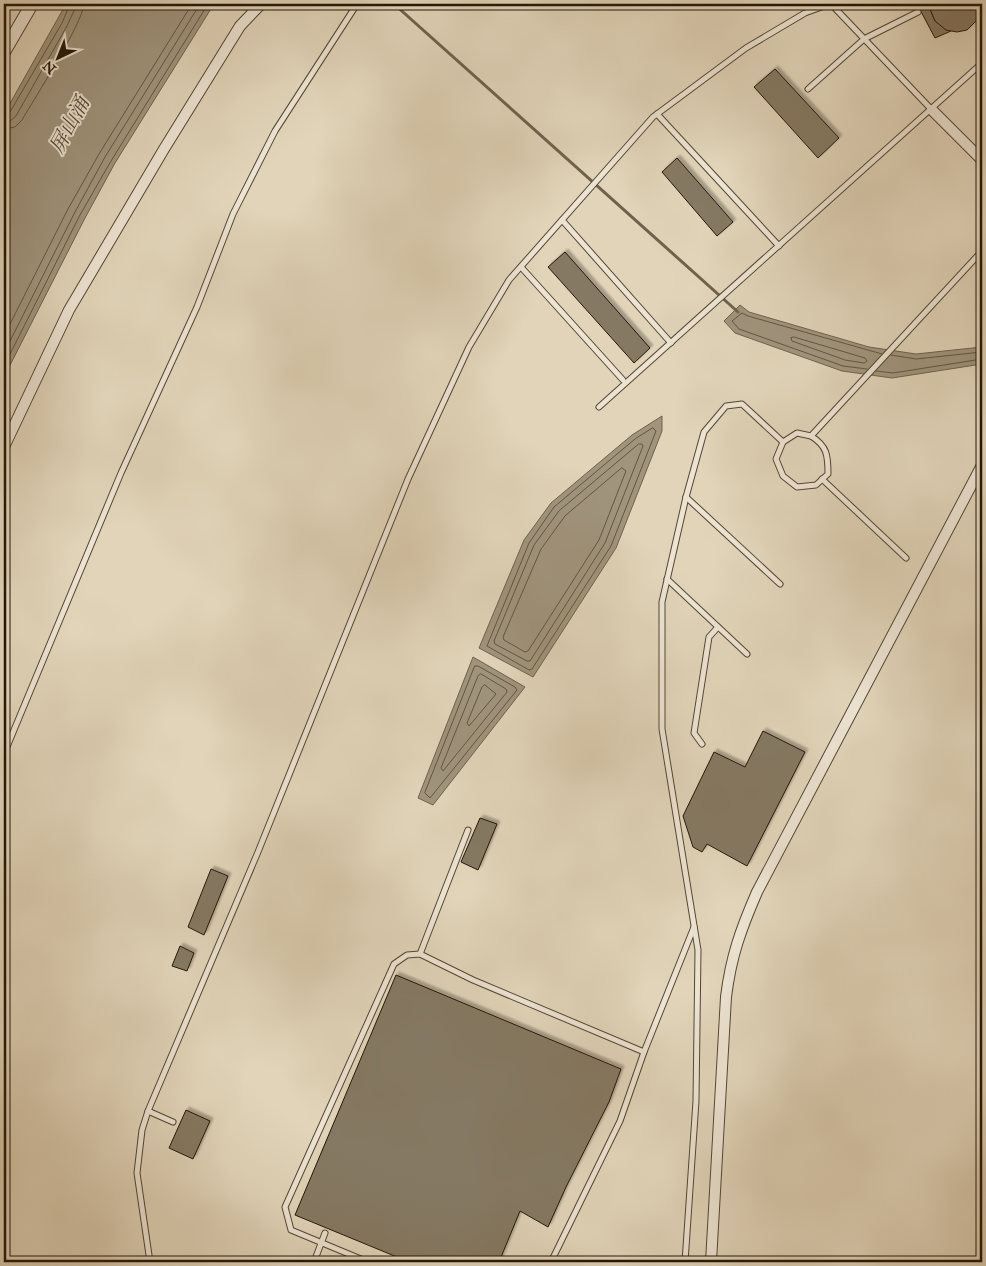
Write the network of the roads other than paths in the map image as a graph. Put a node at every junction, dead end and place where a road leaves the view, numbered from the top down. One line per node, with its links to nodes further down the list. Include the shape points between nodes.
1 (32, 4): 7 (street)
2 (261, 4): 22 (street, via 240,26 74,302)
3 (357, 4): 32 (lane, via 275,131 233,214 197,307 121,473)
4 (831, 4): 6 (lane); 11 (lane, via 805,12 746,48)
5 (918, 12): 6 (lane)
6 (864, 39): 9 (lane); 10 (lane)
7 (4, 52)
8 (982, 63): 10 (lane)
9 (808, 89)
10 (932, 110): 12 (street); 14 (lane)
11 (657, 114): 13 (lane); 14 (lane)
12 (982, 160)
13 (562, 220): 16 (lane); 17 (lane)
14 (779, 246): 17 (lane)
15 (982, 251): 20 (lane)
16 (521, 266): 18 (lane); 37 (lane, via 508,280 469,347 408,479 258,852)
17 (671, 343): 19 (lane)
18 (623, 380)
19 (599, 407)
20 (810, 436): 21 (lane, via 797,433); 24 (lane, via 823,444 828,456 828,474)
21 (783, 442): 24 (lane, via 776,459 783,476 797,487 816,485); 25 (lane, via 742,404 726,406 704,432)
22 (4, 447)
23 (982, 465): 46 (street, via 757,892 738,939 726,997)
24 (822, 479): 26 (lane)
25 (686, 497): 27 (lane); 28 (lane)
26 (906, 558)
27 (667, 580): 29 (lane); 34 (lane, via 662,602 662,729)
28 (780, 584)
29 (718, 627): 30 (lane); 31 (lane, via 709,637 694,733)
30 (747, 654)
31 (702, 744)
32 (4, 754)
33 (468, 830): 35 (lane)
34 (694, 927): 36 (lane); 45 (lane, via 698,950 696,1101)
35 (420, 954): 36 (lane, via 473,980); 40 (lane, via 407,955 394,964 285,1207 291,1230)
36 (644, 1052): 44 (lane, via 620,1121)
37 (148, 1110): 38 (lane); 41 (lane, via 137,1173)
38 (174, 1122)
39 (326, 1233): 40 (lane)
40 (321, 1242): 42 (lane); 43 (lane)
41 (150, 1262)
42 (314, 1262)
43 (368, 1262)
44 (551, 1262)
45 (686, 1262)
46 (711, 1262)

